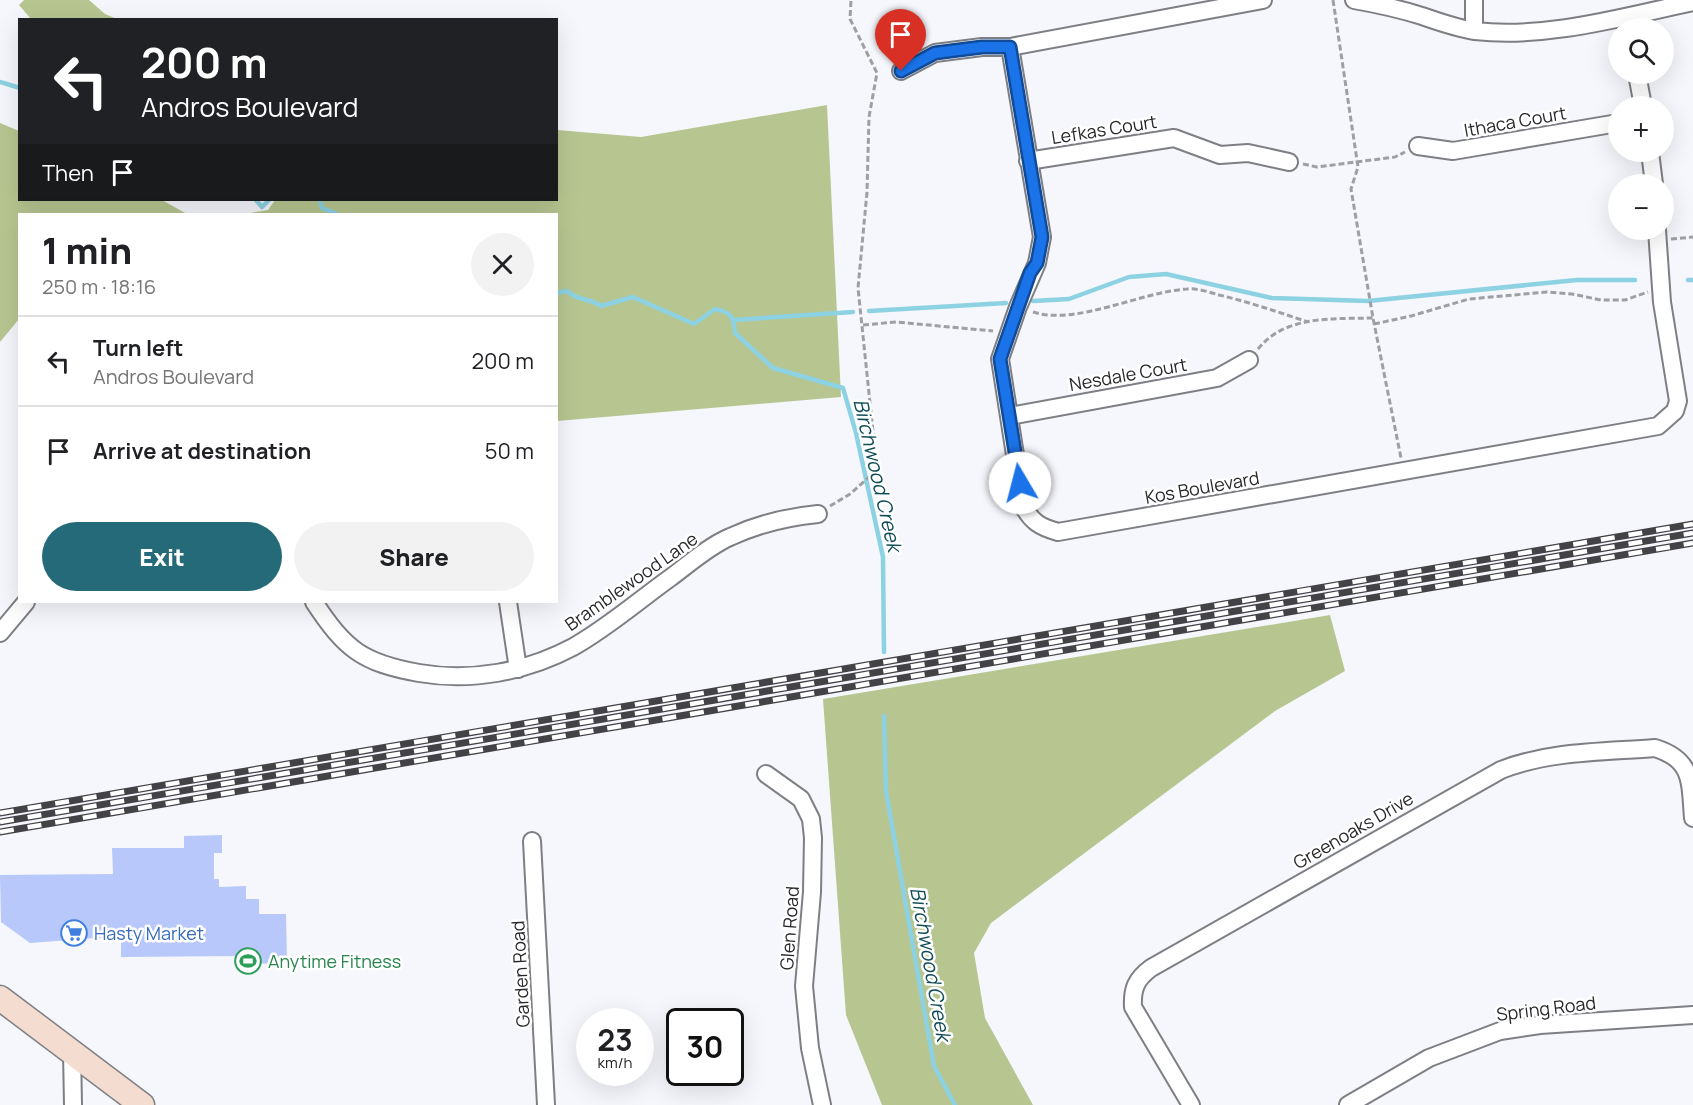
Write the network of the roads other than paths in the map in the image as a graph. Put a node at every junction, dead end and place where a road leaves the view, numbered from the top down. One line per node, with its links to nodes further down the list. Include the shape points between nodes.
1 (1263, 0): 9 (street)
2 (1354, 0): 8 (street)
3 (1474, 0): 8 (street)
4 (1693, 2): 5 (street)
5 (1667, 4): 6 (street)
6 (1638, 18)
7 (1608, 25): 8 (street, via 1536,32)
8 (1474, 31)
9 (1010, 47): 10 (street, via 935,53); 13 (street, Kos Boulevard)
10 (901, 71)
11 (1608, 125): 12 (street, Ithaca Court, via 1453,151)
12 (1418, 146)
13 (1028, 161): 14 (street, Lefkas Court, via 1174,138 1220,155 1248,153); 17 (street, Kos Boulevard, via 1042,237 1037,263 1000,359)
14 (1289, 162)
15 (1657, 240): 17 (street, Kos Boulevard, via 1678,401 1675,411 1658,426 1058,532 1036,524 1023,506)
16 (1249, 360): 17 (street, Nesdale Court, via 1217,378)
17 (1010, 416)
18 (818, 514): 23 (street, Bramblewood Lane, via 787,517 728,537 572,647)
19 (25, 603): 22 (street)
20 (315, 603): 23 (street, Bramblewood Lane, via 336,633 358,654 382,664 439,676 476,677)
21 (508, 603): 23 (street)
22 (0, 633)
23 (518, 669)
24 (766, 774): 33 (street, Glen Road, via 801,799 811,819 812,892 804,986 810,1048)
25 (1693, 818): 34 (street, Greenoaks Drive, via 1690,774 1683,761 1670,752 1655,748 1520,762 1151,968 1140,976 1132,991 1133,1007)
26 (532, 841): 32 (street, Garden Road)
27 (0, 999): 29 (street)
28 (1693, 1015): 35 (street, Spring Road, via 1500,1031 1429,1058)
29 (72, 1052): 30 (street); 31 (street)
30 (73, 1105)
31 (142, 1105)
32 (546, 1105)
33 (822, 1105)
34 (1191, 1105)
35 (1348, 1105)

